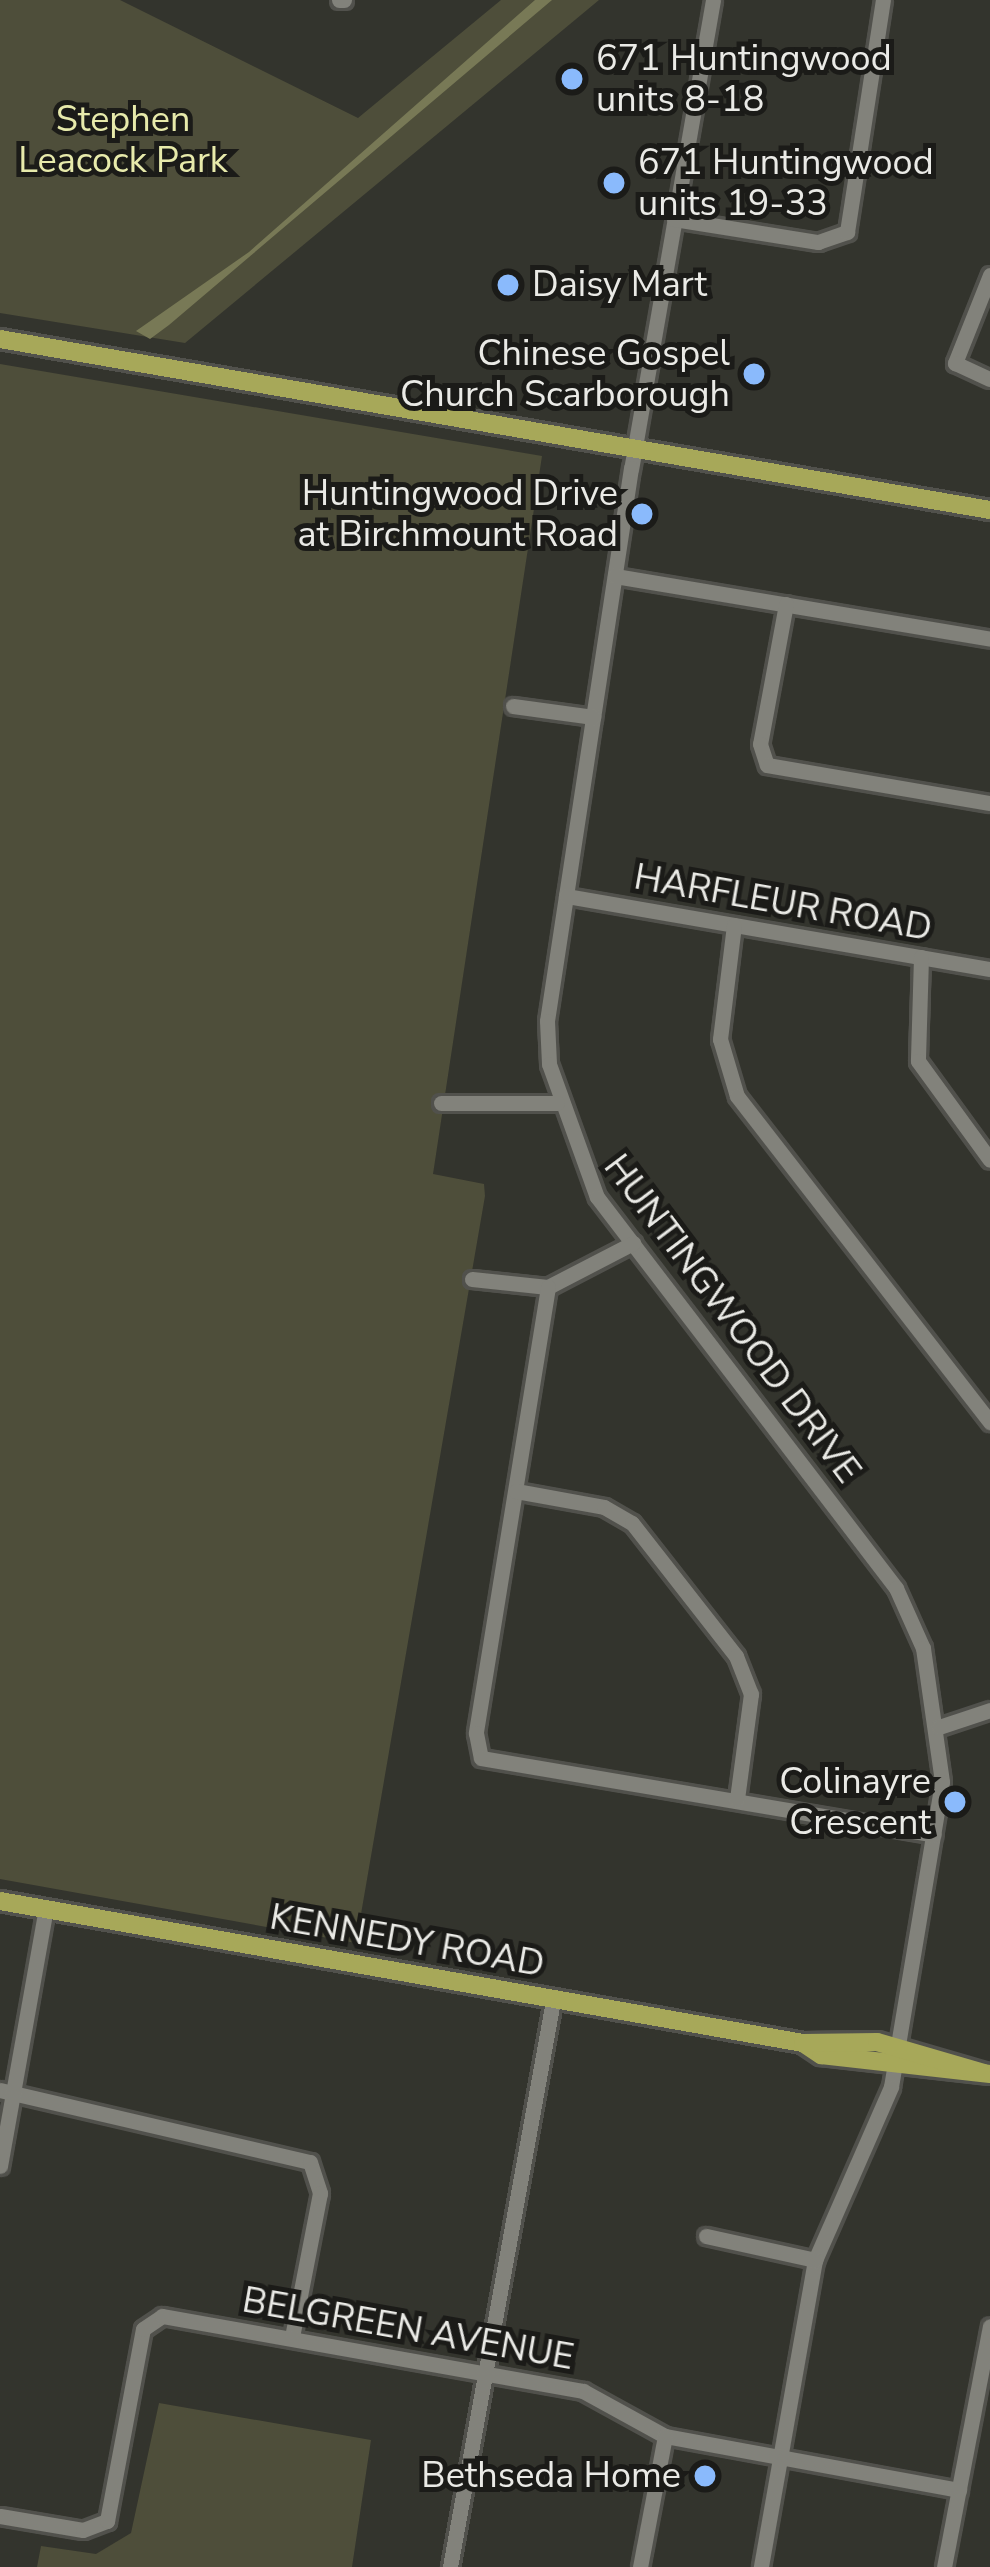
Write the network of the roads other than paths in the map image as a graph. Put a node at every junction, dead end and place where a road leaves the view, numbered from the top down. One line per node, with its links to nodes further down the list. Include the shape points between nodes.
1 (713, 0): 3 (street, HUNTINGWOOD DRIVE)
2 (883, 0): 3 (street, via 847,232 818,242)
3 (674, 219): 7 (street, HUNTINGWOOD DRIVE)
4 (990, 275): 6 (street, via 956,363)
5 (0, 339): 7 (main road)
6 (990, 379)
7 (634, 448): 8 (main road); 9 (street, HUNTINGWOOD DRIVE)
8 (990, 510)
9 (615, 576): 10 (street); 13 (street, HUNTINGWOOD DRIVE)
10 (786, 604): 11 (street); 14 (street, via 760,744 767,765)
11 (990, 639)
12 (513, 706): 13 (street)
13 (593, 717): 15 (street, HUNTINGWOOD DRIVE)
14 (990, 803)
15 (566, 896): 16 (street, HARFLEUR ROAD); 20 (street, HUNTINGWOOD DRIVE, via 547,1022)
16 (734, 925): 17 (street, HARFLEUR ROAD); 25 (street, via 719,1039 737,1096)
17 (921, 957): 18 (street, HARFLEUR ROAD); 21 (street, via 910,1026 918,1060)
18 (990, 969)
19 (441, 1103): 20 (street)
20 (557, 1103): 22 (street, HUNTINGWOOD DRIVE, via 597,1197)
21 (990, 1160)
22 (633, 1243): 24 (street); 28 (street, HUNTINGWOOD DRIVE, via 896,1588)
23 (472, 1279): 24 (street)
24 (548, 1287): 26 (street)
25 (990, 1422)
26 (516, 1491): 29 (street, via 604,1507 632,1523 736,1656 751,1694); 29 (street, via 476,1733 481,1758)
27 (990, 1710): 28 (street)
28 (939, 1727): 30 (street, HUNTINGWOOD DRIVE)
29 (736, 1799): 30 (street)
30 (934, 1835): 35 (street, HUNTINGWOOD DRIVE)
31 (0, 1901): 32 (main road, KENNEDY ROAD)
32 (46, 1909): 33 (main road, KENNEDY ROAD); 38 (street)
33 (553, 2001): 34 (main road, KENNEDY ROAD); 44 (street)
34 (803, 2042): 35 (main road, KENNEDY ROAD); 36 (main road, KENNEDY ROAD)
35 (900, 2046): 36 (street, HUNTINGWOOD DRIVE); 37 (main road, KENNEDY ROAD)
36 (896, 2067): 37 (main road, KENNEDY ROAD); 41 (street, HUNTINGWOOD DRIVE)
37 (987, 2073)
38 (6, 2093): 39 (street); 43 (street, via 310,2162 320,2193)
39 (0, 2166)
40 (706, 2236): 41 (street)
41 (814, 2260): 46 (street, HUNTINGWOOD DRIVE)
42 (990, 2326): 47 (street)
43 (292, 2337): 44 (street, BELGREEN AVENUE); 48 (street, BELGREEN AVENUE, via 155,2317 141,2336 107,2521 83,2530)
44 (485, 2372): 45 (street, BELGREEN AVENUE, via 599,2396); 49 (street)
45 (665, 2436): 46 (street, BELGREEN AVENUE); 50 (street)
46 (776, 2457): 47 (street, BELGREEN AVENUE); 51 (street, HUNTINGWOOD DRIVE)
47 (959, 2490): 52 (street)
48 (0, 2516)
49 (450, 2567)
50 (640, 2567)
51 (761, 2567)
52 (944, 2567)

